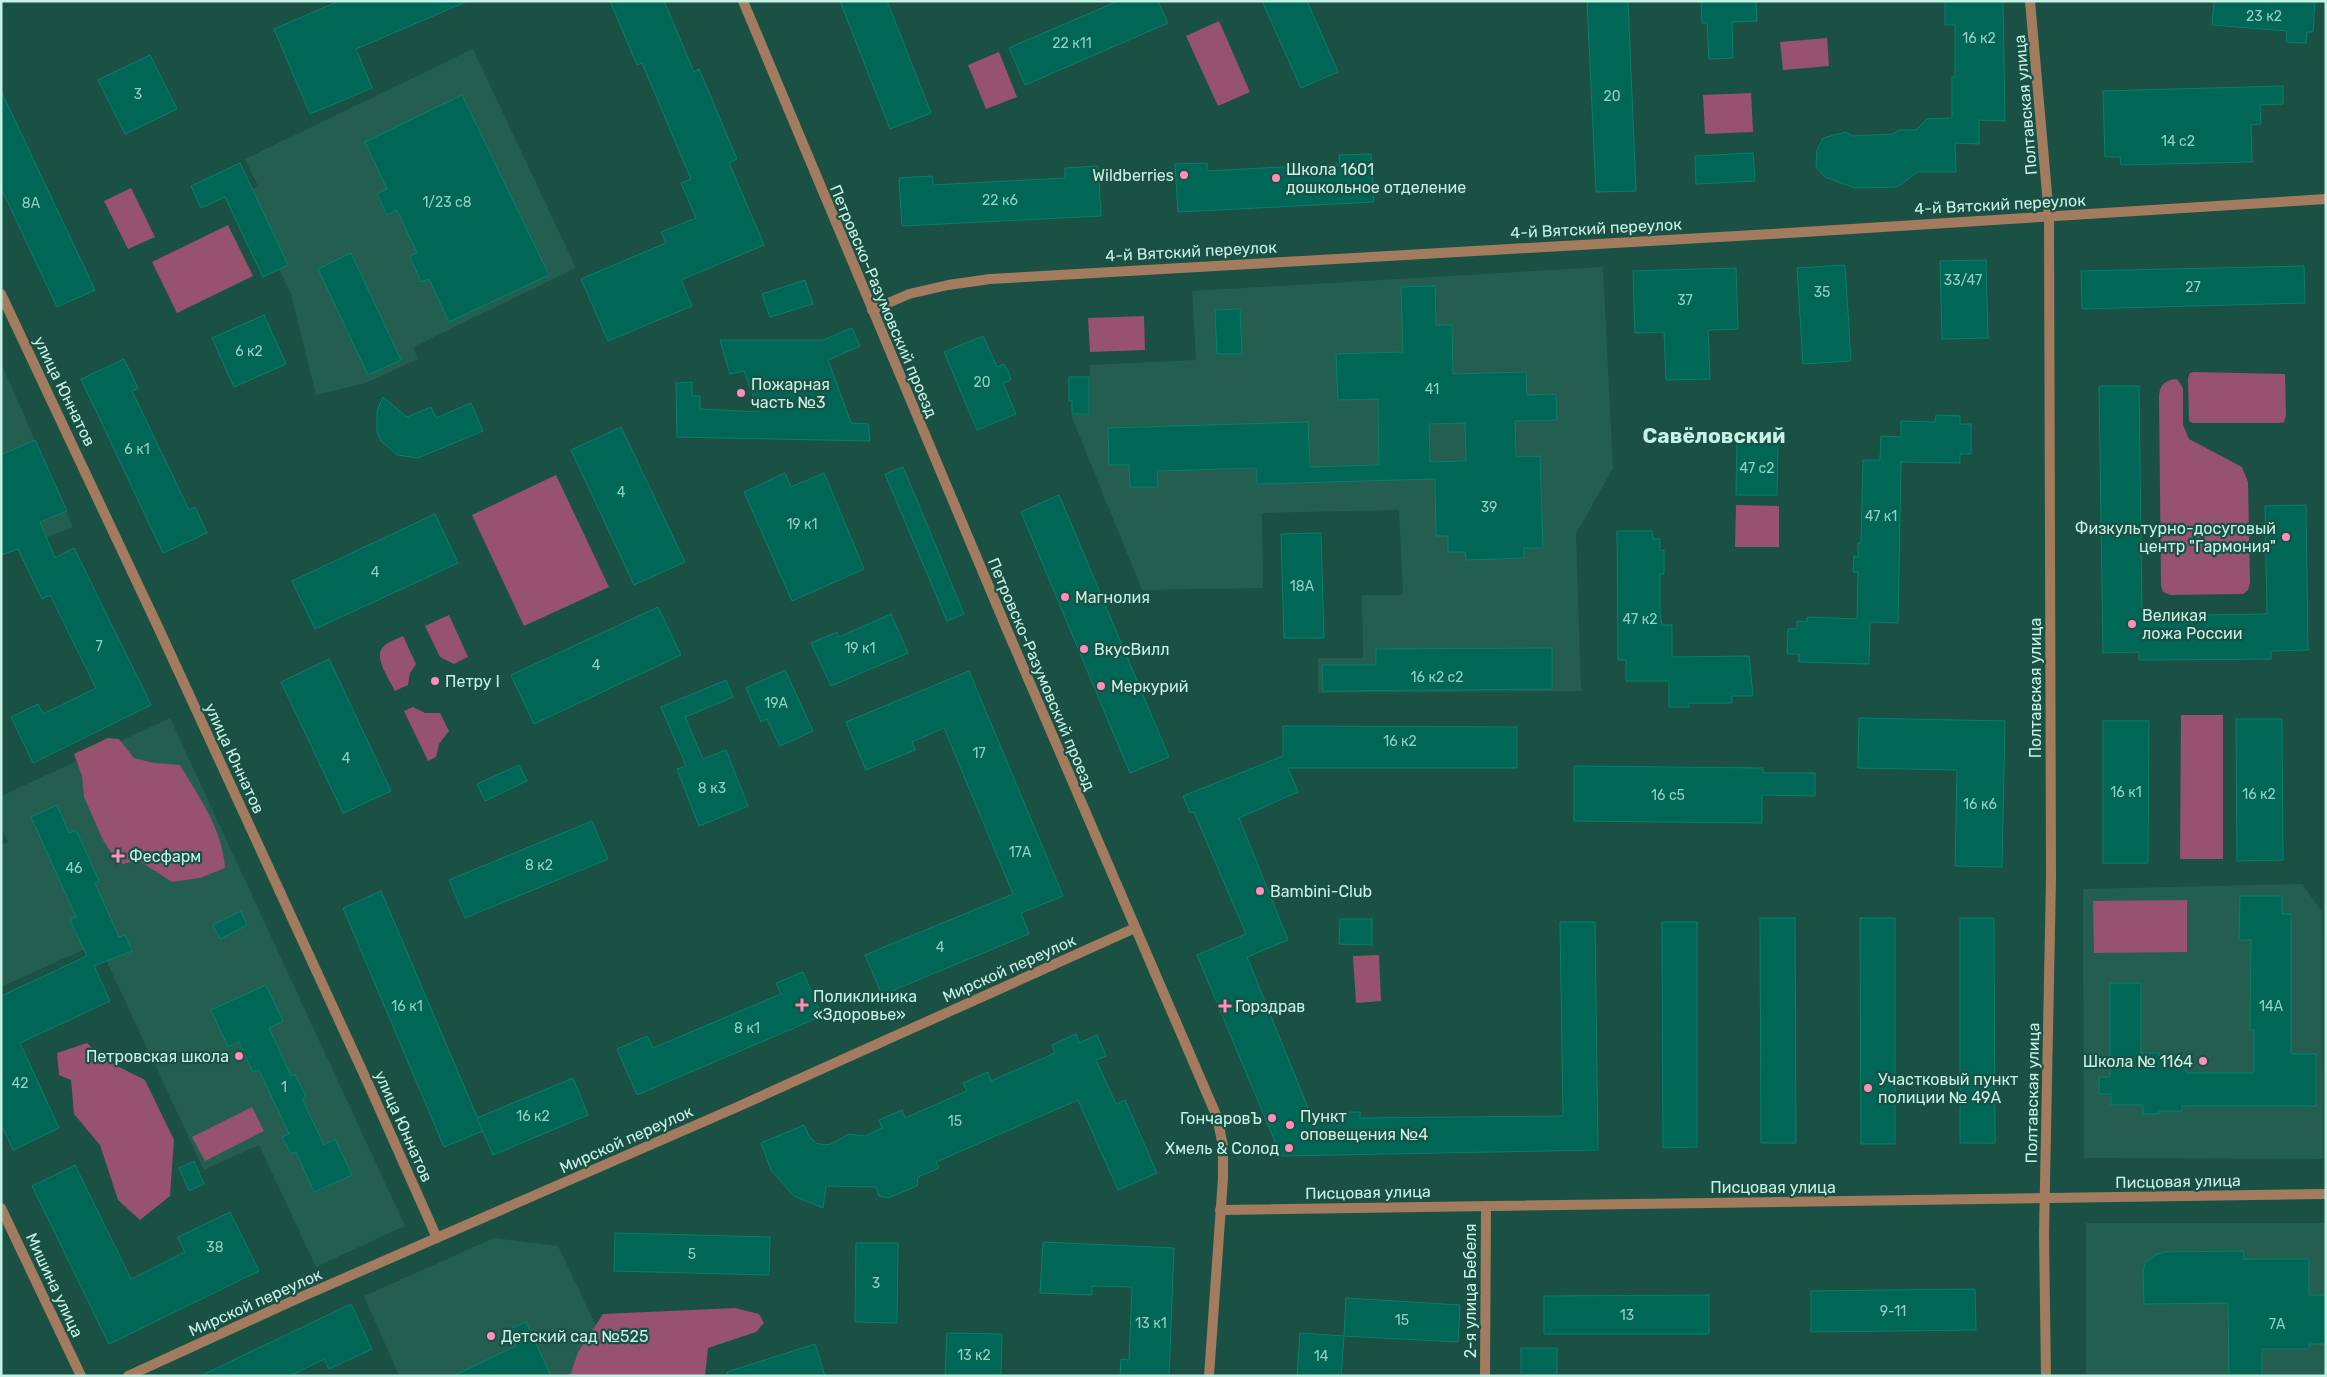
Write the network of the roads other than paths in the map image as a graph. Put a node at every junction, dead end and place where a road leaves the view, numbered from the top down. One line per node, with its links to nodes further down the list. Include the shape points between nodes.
1 (743, 1): 6 (street, Петровско-Разумовский проезд)
2 (2030, 1): 4 (street, Полтавская улица)
3 (2326, 199): 4 (street, 4-й Вятский переулок)
4 (2049, 216): 6 (street, 4-й Вятский переулок, via 990,279 908,294); 9 (street, Полтавская улица, via 2051,878)
5 (1, 294): 13 (street, улица Юннатов, via 64,422)
6 (872, 310): 7 (street, Петровско-Разумовский проезд)
7 (1136, 928): 12 (street, Петровско-Разумовский проезд, via 1217,1117 1222,1146); 13 (street, Мирской переулок)
8 (2326, 1194): 9 (street, Писцовая улица)
9 (2046, 1199): 10 (street, Писцовая улица); 18 (street, Полтавская улица)
10 (1486, 1206): 12 (street, Писцовая улица); 17 (street, 2-я улица Бебеля)
11 (1, 1208): 14 (street, Мишина улица)
12 (1220, 1210): 16 (street, Петровско-Разумовский проезд)
13 (437, 1238): 15 (street, Мирской переулок)
14 (81, 1376)
15 (128, 1376)
16 (1208, 1376)
17 (1485, 1376)
18 (2046, 1376)

